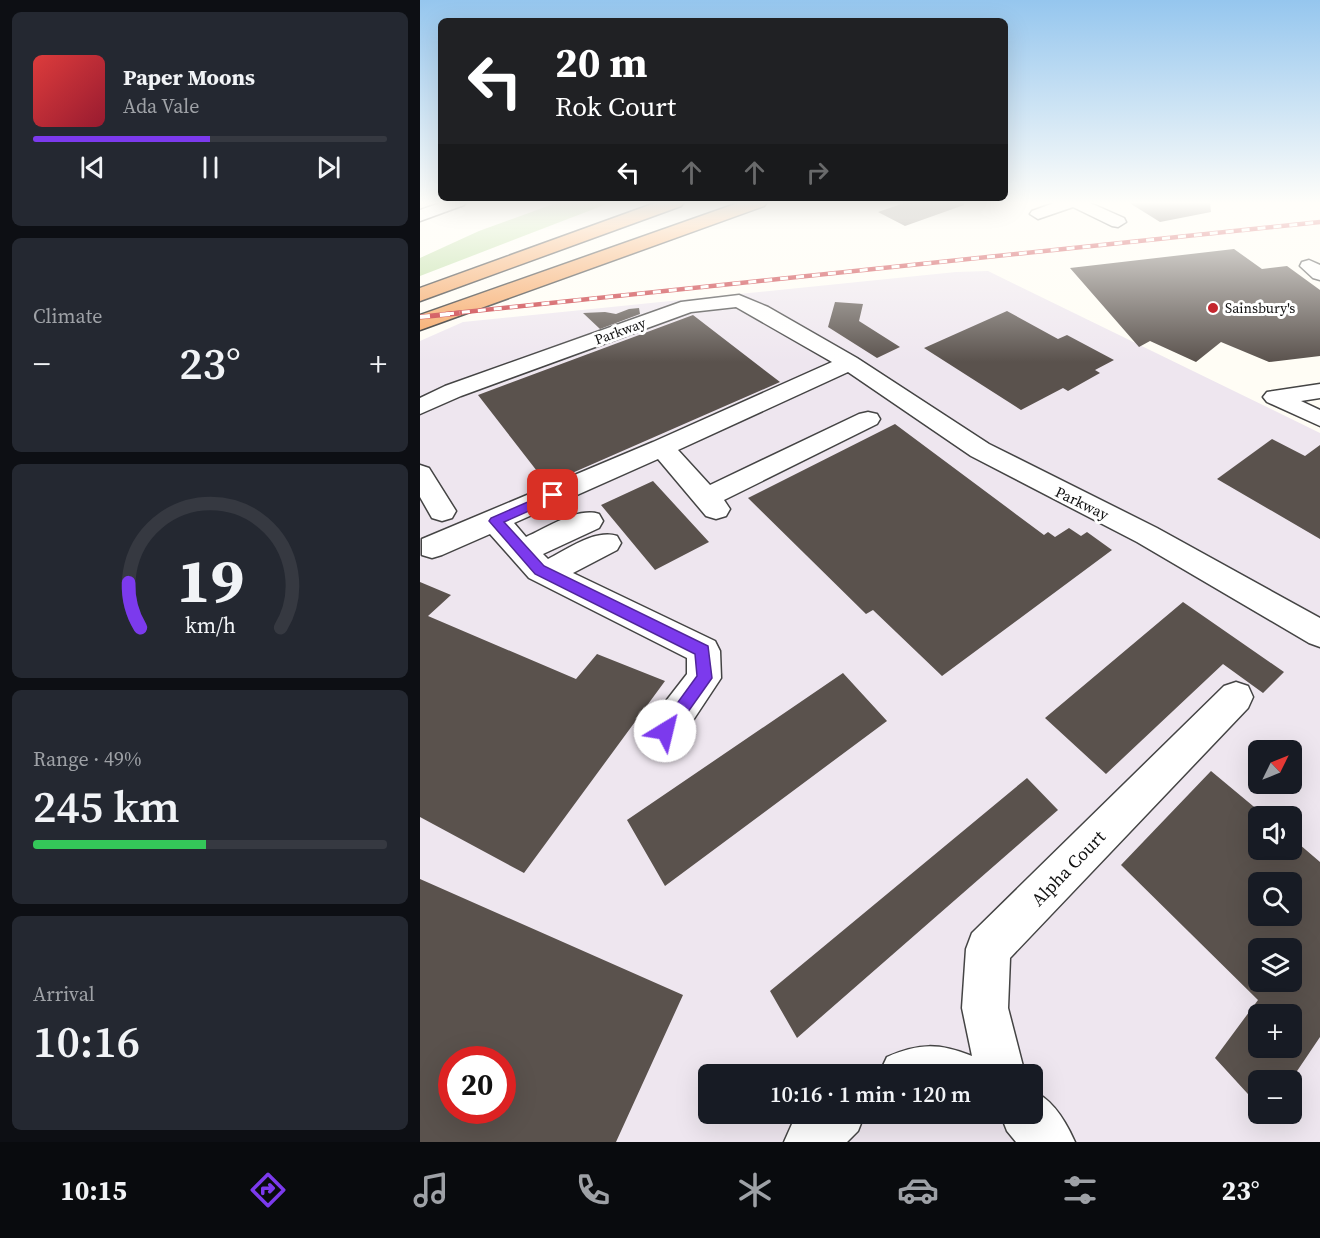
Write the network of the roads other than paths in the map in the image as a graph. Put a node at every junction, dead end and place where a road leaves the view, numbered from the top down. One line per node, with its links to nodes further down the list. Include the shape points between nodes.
1 (501, 255): 5 (highway)
2 (527, 255): 5 (highway)
3 (577, 255): 6 (highway)
4 (609, 255): 7 (highway)
5 (420, 294)
6 (420, 315)
7 (420, 323)
8 (849, 363): 10 (street, Parkway, via 740,301 713,302 688,306 453,391); 13 (street); 22 (street, Parkway, via 980,450 1147,535)
9 (1320, 391): 12 (street, via 1275,397)
10 (420, 407)
11 (867, 419): 13 (street, via 712,503)
12 (1320, 419)
13 (662, 448): 16 (street)
14 (420, 474): 15 (street)
15 (442, 511)
16 (495, 521): 19 (street); 20 (street)
17 (589, 521): 20 (street)
18 (607, 543): 21 (street)
19 (432, 547)
20 (521, 551): 21 (street)
21 (545, 573): 24 (street, via 703,651 704,678)
22 (1320, 634)
23 (1236, 697): 25 (street, Alpha Court, via 988,949 985,1008)
24 (665, 731)
25 (998, 1064)
26 (829, 1124): 28 (street)
27 (1034, 1124): 29 (street)
28 (810, 1142)
29 (1049, 1142)

